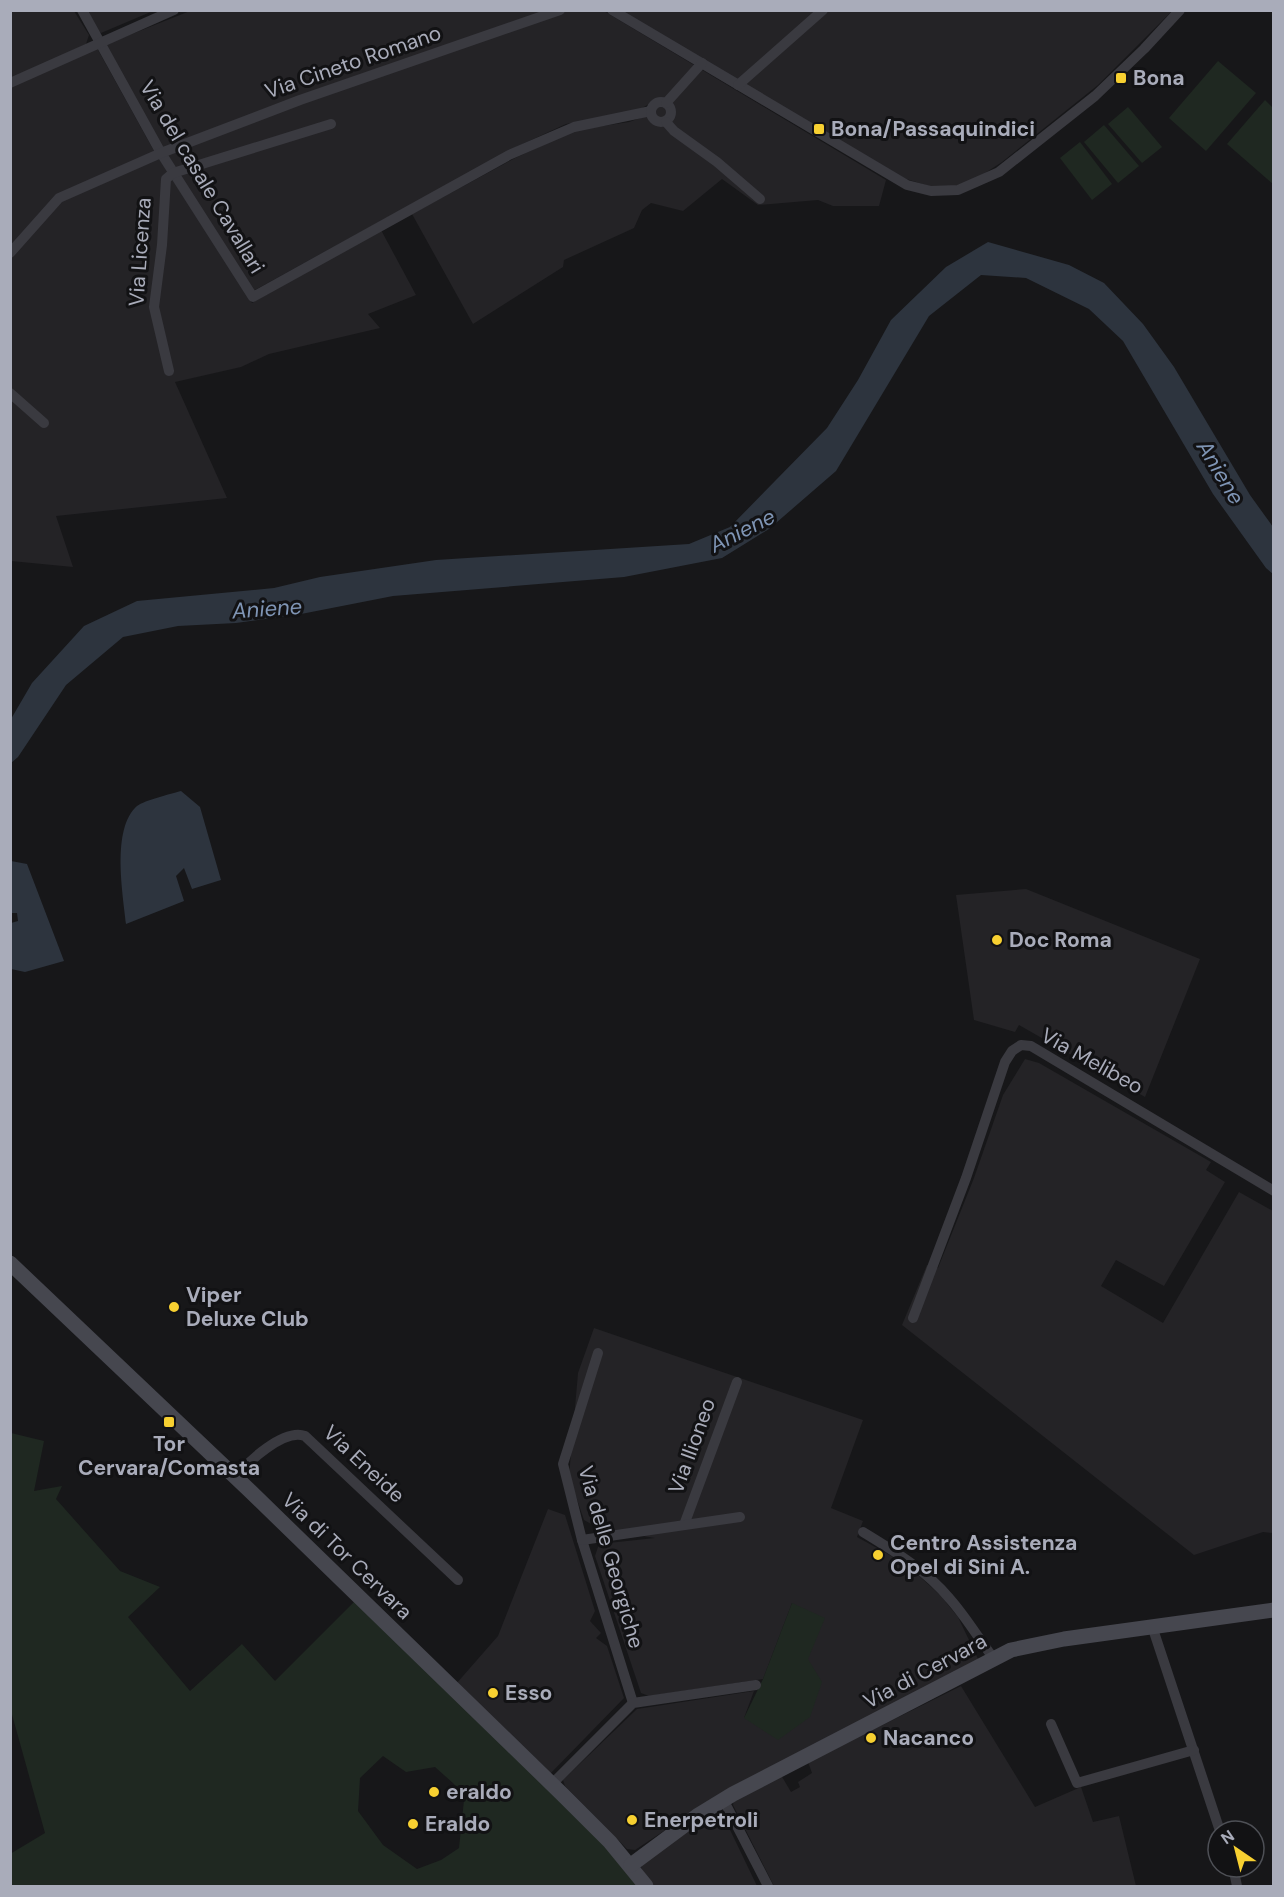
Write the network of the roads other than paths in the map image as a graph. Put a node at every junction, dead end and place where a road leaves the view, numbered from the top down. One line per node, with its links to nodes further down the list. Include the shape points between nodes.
1 (82, 10): 7 (street, Via del casale Cavallari)
2 (174, 10): 7 (street)
3 (560, 10): 15 (street, Via Cineto Romano)
4 (612, 10): 8 (street)
5 (823, 10): 10 (street)
6 (1179, 10): 10 (street, via 1118,74 1029,150 988,178 958,190 931,191 907,184)
7 (99, 42): 9 (street); 15 (street, Via del casale Cavallari)
8 (702, 63): 10 (street); 11 (street)
9 (10, 83)
10 (738, 85)
11 (666, 103): 12 (street, via 657,103); 13 (street, via 671,114)
12 (651, 111): 13 (street, via 657,122); 16 (street, Via del casale Cavallari, via 574,127 509,155 253,297)
13 (666, 122): 17 (street)
14 (331, 124): 16 (street)
15 (161, 153): 16 (street, Via del casale Cavallari); 18 (street, Via Cineto Romano, via 59,198)
16 (173, 173): 19 (street, Via Licenza, via 164,185 154,307)
17 (760, 199)
18 (10, 253)
19 (169, 371)
20 (10, 393): 21 (street)
21 (44, 423)
22 (1274, 1191): 24 (street, Via Melibeo, via 1031,1046 1021,1045 1005,1062)
23 (13, 1270): 27 (street, Via di Tor Cervara)
24 (913, 1318)
25 (598, 1353): 31 (street, Via delle Georgiche, via 563,1464)
26 (736, 1382): 29 (street, Via Ilioneo)
27 (235, 1477): 32 (street, Via Eneide, via 250,1461 284,1438 305,1436); 40 (street, Via di Tor Cervara)
28 (740, 1517): 29 (street)
29 (684, 1525): 31 (street)
30 (863, 1532): 35 (street, via 908,1560 937,1585)
31 (582, 1540): 37 (street, Via delle Georgiche)
32 (458, 1580)
33 (1274, 1610): 34 (street, Via di Cervara)
34 (1153, 1629): 35 (street, Via di Cervara, via 1030,1645); 39 (street)
35 (993, 1659): 41 (street, Via di Cervara)
36 (756, 1685): 37 (street)
37 (633, 1703): 40 (street)
38 (1051, 1724): 39 (street, via 1077,1783)
39 (1194, 1750): 42 (street)
40 (552, 1784): 43 (street, Via di Tor Cervara)
41 (723, 1799): 43 (street, Via di Cervara); 45 (street)
42 (1216, 1819)
43 (631, 1865): 44 (street, Via di Tor Cervara)
44 (646, 1887)
45 (768, 1887)

